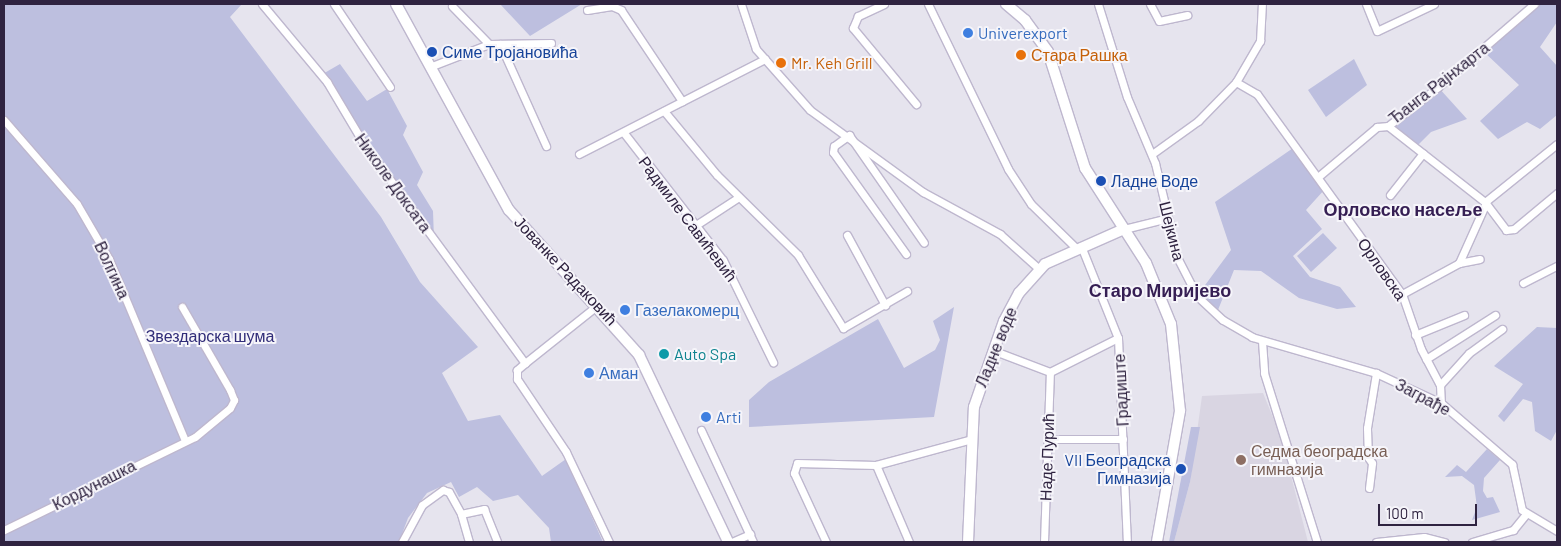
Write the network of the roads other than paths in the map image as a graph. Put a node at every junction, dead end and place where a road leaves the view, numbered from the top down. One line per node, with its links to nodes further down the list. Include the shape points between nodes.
1 (262, 4): 67 (street, Николе Доксата, via 327,82 364,144)
2 (334, 4): 23 (street)
3 (396, 4): 21 (main road, Јованке Радаковић)
4 (741, 4): 20 (street, via 747,31)
5 (884, 4): 25 (street, via 858,16 853,28)
6 (928, 4): 46 (street, Градиште, via 1008,169 1031,204)
7 (1006, 4): 43 (main road, via 1025,20 1048,52 1085,168)
8 (1098, 4): 34 (street, Шејкина, via 1127,97)
9 (1150, 4): 16 (street, via 1159,21)
10 (1262, 4): 22 (street, via 1260,41)
11 (1366, 4): 12 (street, via 1377,31)
12 (1434, 4)
13 (1534, 4): 28 (street, Ђанга Рајнхарта)
14 (452, 6): 17 (street)
15 (587, 10): 24 (street, via 612,6 621,10)
16 (1186, 15)
17 (489, 44): 18 (street); 21 (street)
18 (500, 44): 19 (street); 32 (street)
19 (551, 44)
20 (765, 60): 24 (street); 30 (street, via 810,110)
21 (432, 66): 55 (main road, Јованке Радаковић, via 509,210 543,252)
22 (1236, 82): 34 (street, via 1198,122); 36 (street, Орловска, via 1256,94)
23 (390, 87)
24 (682, 101): 26 (street)
25 (916, 104)
26 (664, 111): 29 (street); 39 (street)
27 (4, 120): 76 (street, Волгина, via 77,204 109,259)
28 (1388, 126): 35 (street); 36 (street, Ђанга Рајнхарта, via 1377,127)
29 (624, 133): 33 (street); 42 (street, Радмиле Савићевић)
30 (849, 135): 45 (street); 47 (street, via 834,146 833,152); 51 (street, via 923,192 1000,234)
31 (1557, 144): 40 (street)
32 (546, 146)
33 (579, 154)
34 (1152, 154): 41 (street, Шејкина)
35 (1423, 154): 38 (street); 40 (street)
36 (1319, 176): 54 (street, Орловска, via 1336,208)
37 (1557, 193): 40 (street, via 1511,230 1505,229)
38 (1390, 195)
39 (739, 196): 42 (street); 56 (street, via 798,255 843,328)
40 (1485, 202): 49 (street)
41 (1168, 218): 43 (street, Ладне воде); 63 (street, Шејкина, via 1180,265 1197,296 1223,320)
42 (696, 225): 66 (street, Радмиле Савићевић, via 732,273)
43 (1124, 229): 46 (main road, Ладне воде); 95 (main road, via 1162,298 1178,358 1179,426)
44 (847, 235): 56 (street)
45 (924, 243)
46 (1078, 246): 51 (main road, Ладне воде); 62 (street, Градиште)
47 (906, 254)
48 (1480, 259): 49 (street)
49 (1459, 263): 54 (street)
50 (1557, 266): 52 (street)
51 (1039, 269): 64 (main road, Ладне воде, via 1019,293)
52 (1523, 284)
53 (907, 291): 56 (street)
54 (1402, 294): 61 (street, Орловска)
55 (598, 305): 67 (street); 88 (main road, Јованке Радаковић, via 644,364)
56 (885, 305)
57 (182, 307): 76 (street, Кордунашка, via 234,400 205,430)
58 (1464, 315): 61 (street)
59 (1495, 315): 65 (street)
60 (1502, 329): 70 (street, via 1469,353)
61 (1415, 335): 65 (street, Орловска)
62 (1118, 338): 68 (street); 75 (street, Градиште)
63 (1262, 341): 69 (street, Заграђе); 96 (street, via 1267,387)
64 (992, 350): 68 (street); 73 (main road, Ладне воде, via 975,401)
65 (1426, 359): 70 (street, Орловска)
66 (773, 362)
67 (525, 363): 87 (street, via 516,370 517,379 566,452)
68 (1050, 372): 74 (street, Наде Пурић)
69 (1376, 374): 71 (street, Заграђе); 78 (street, via 1368,428 1368,457 1372,463)
70 (1440, 385): 71 (street, Орловска)
71 (1441, 403): 80 (street, Заграђе, via 1512,464)
72 (701, 430): 83 (street)
73 (972, 439): 77 (street); 92 (main road, Ладне воде)
74 (1048, 439): 75 (street); 93 (street, Наде Пурић)
75 (1123, 439): 94 (street, Градиште)
76 (186, 440): 81 (street, Кордунашка)
77 (876, 465): 90 (street, via 802,462 794,473); 91 (street)
78 (1369, 488)
79 (461, 514): 84 (street, via 449,492 436,492 422,504); 85 (street); 86 (street, via 482,508)
80 (1526, 514): 82 (street); 99 (street, via 1513,530)
81 (4, 530)
82 (1557, 531)
83 (750, 534): 88 (street); 89 (street)
84 (403, 542)
85 (469, 542)
86 (497, 542)
87 (609, 542)
88 (730, 542)
89 (753, 542)
90 (826, 542)
91 (909, 542)
92 (968, 542)
93 (1044, 542)
94 (1127, 542)
95 (1156, 542)
96 (1317, 542)
97 (1376, 542): 98 (street, via 1424,537)
98 (1444, 542)
99 (1472, 542)

